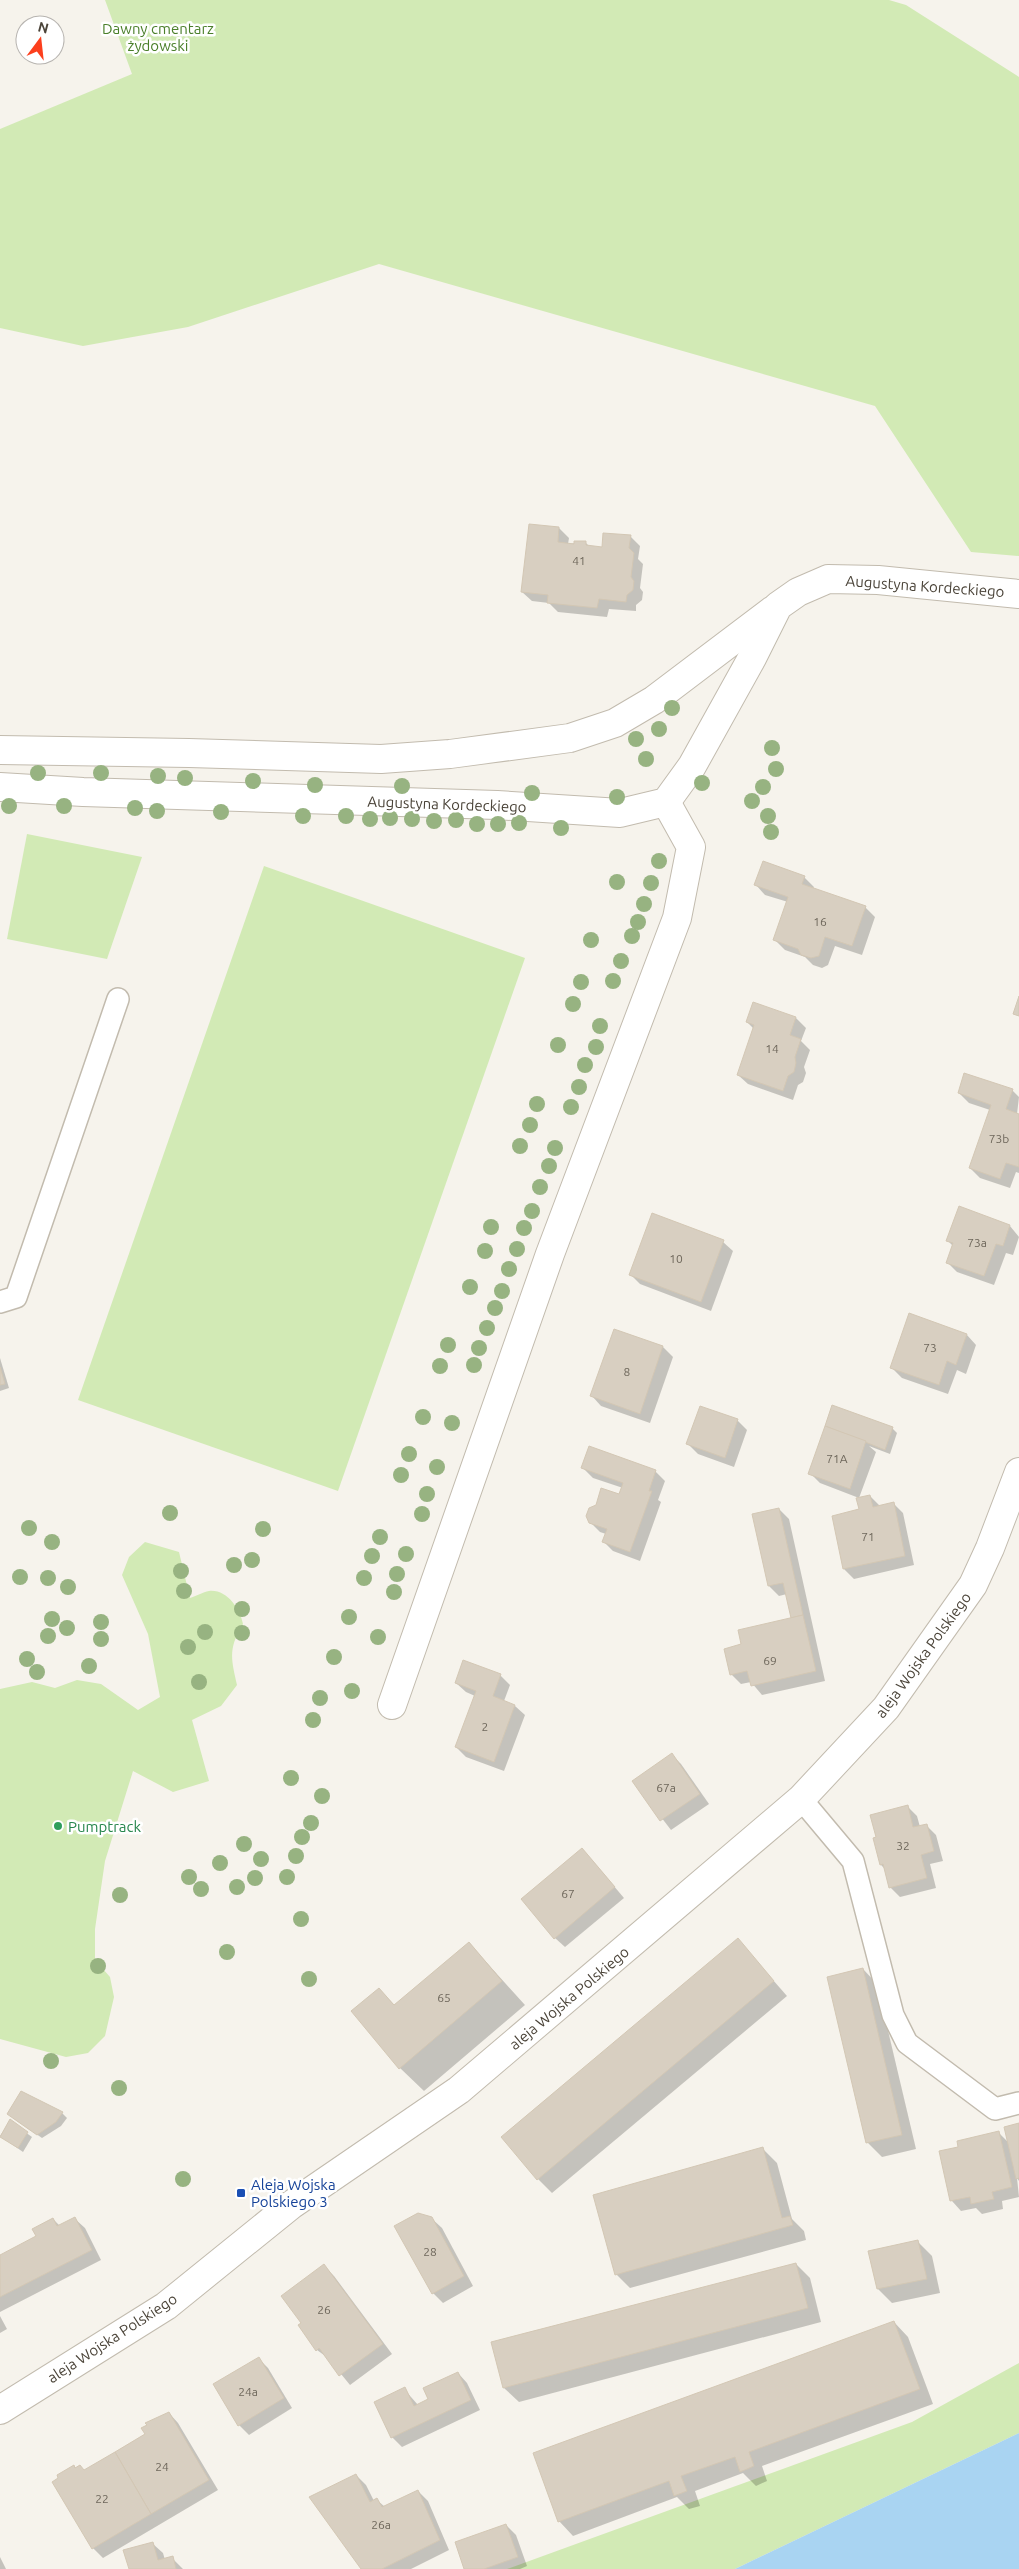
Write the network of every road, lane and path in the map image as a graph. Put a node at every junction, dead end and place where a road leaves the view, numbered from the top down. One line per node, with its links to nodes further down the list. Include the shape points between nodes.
1 (1019, 594): 2 (street, Augustyna Kordeckiego, via 878,580 828,579 798,592)
2 (778, 606): 3 (street, Augustyna Kordeckiego, via 654,700 615,723 570,738 450,754 381,759); 5 (street, Augustyna Kordeckiego, via 692,766)
3 (0, 750)
4 (0, 787): 5 (street, Augustyna Kordeckiego, via 498,805 620,813)
5 (666, 802): 9 (street, via 691,847 677,918 550,1254)
6 (118, 999): 7 (lane, via 16,1297)
7 (0, 1302)
8 (1019, 1472): 10 (street, aleja Wojska Polskiego, via 973,1585 886,1708)
9 (392, 1705)
10 (801, 1799): 11 (lane, via 853,1861 893,2015 907,2043 995,2109); 12 (street, aleja Wojska Polskiego, via 459,2090 291,2205 166,2306)
11 (1019, 2103)
12 (0, 2410)

